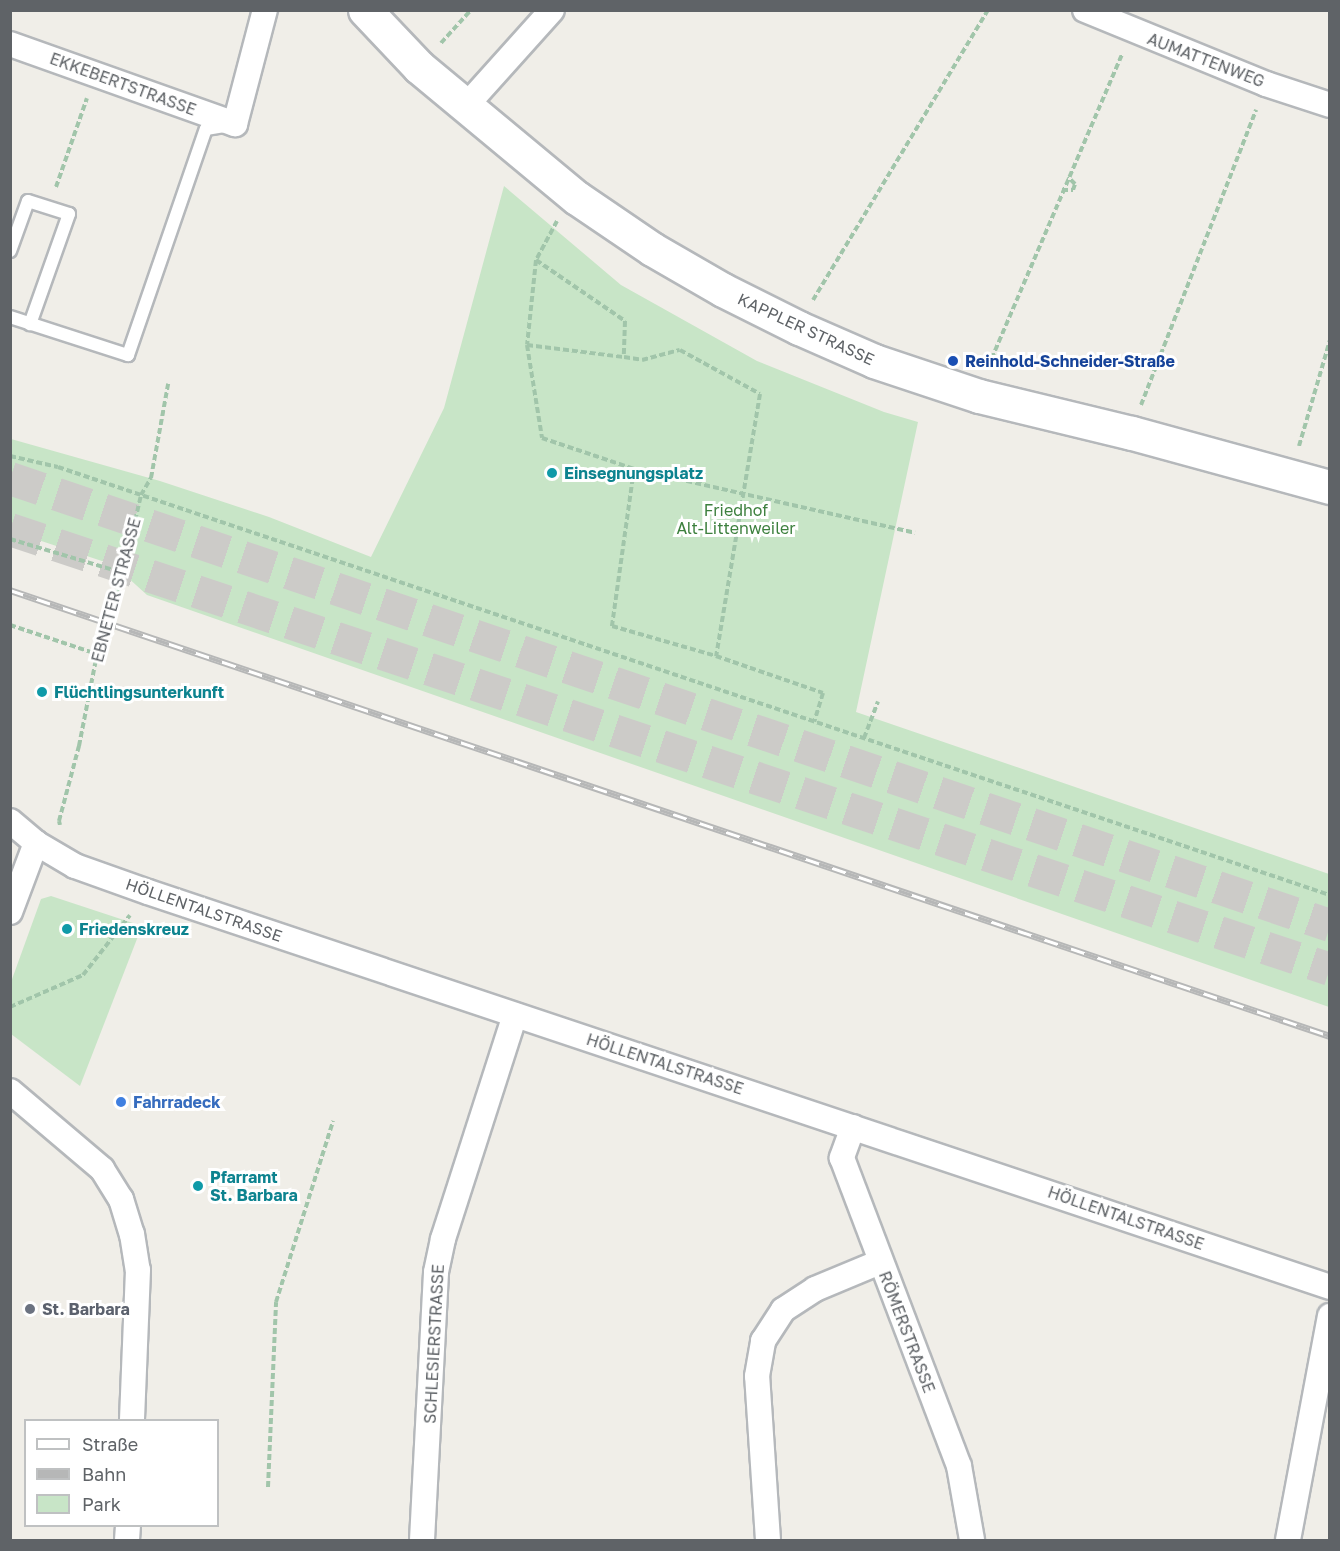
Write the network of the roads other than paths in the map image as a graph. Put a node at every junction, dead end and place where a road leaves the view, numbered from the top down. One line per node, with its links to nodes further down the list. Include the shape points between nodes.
1 (265, 10): 8 (street)
2 (365, 10): 7 (street, KAPPLER STRASSE, via 419,67)
3 (552, 10): 7 (street)
4 (1085, 10): 6 (street, AUMATTENWEG, via 1266,84)
5 (10, 44): 8 (street, EKKEBERTSTRASSE)
6 (1329, 105)
7 (465, 107): 12 (street, KAPPLER STRASSE, via 578,198 652,249 723,290 874,361 979,396)
8 (235, 124): 11 (lane, via 206,129 128,355)
9 (10, 251): 11 (lane, via 28,201 69,214)
10 (10, 317): 11 (lane)
11 (30, 324)
12 (1329, 487)
13 (10, 821): 14 (street, HÖLLENTALSTRASSE)
14 (36, 843): 15 (street); 16 (street, HÖLLENTALSTRASSE, via 75,866 147,892)
15 (10, 912)
16 (515, 1015): 18 (street, HÖLLENTALSTRASSE); 24 (street, SCHLESIERSTRASSE, via 443,1239 436,1272)
17 (10, 1091): 23 (street, via 102,1169 121,1199 138,1270)
18 (853, 1127): 19 (street, RÖMERSTRASSE, via 842,1158); 20 (street, HÖLLENTALSTRASSE)
19 (880, 1262): 25 (street, via 815,1289 783,1310 763,1341 758,1376); 26 (street, RÖMERSTRASSE, via 959,1466)
20 (1329, 1287)
21 (1329, 1316): 22 (street)
22 (1326, 1354): 27 (street)
23 (132, 1419)
24 (423, 1540)
25 (768, 1540)
26 (972, 1540)
27 (1288, 1540)

